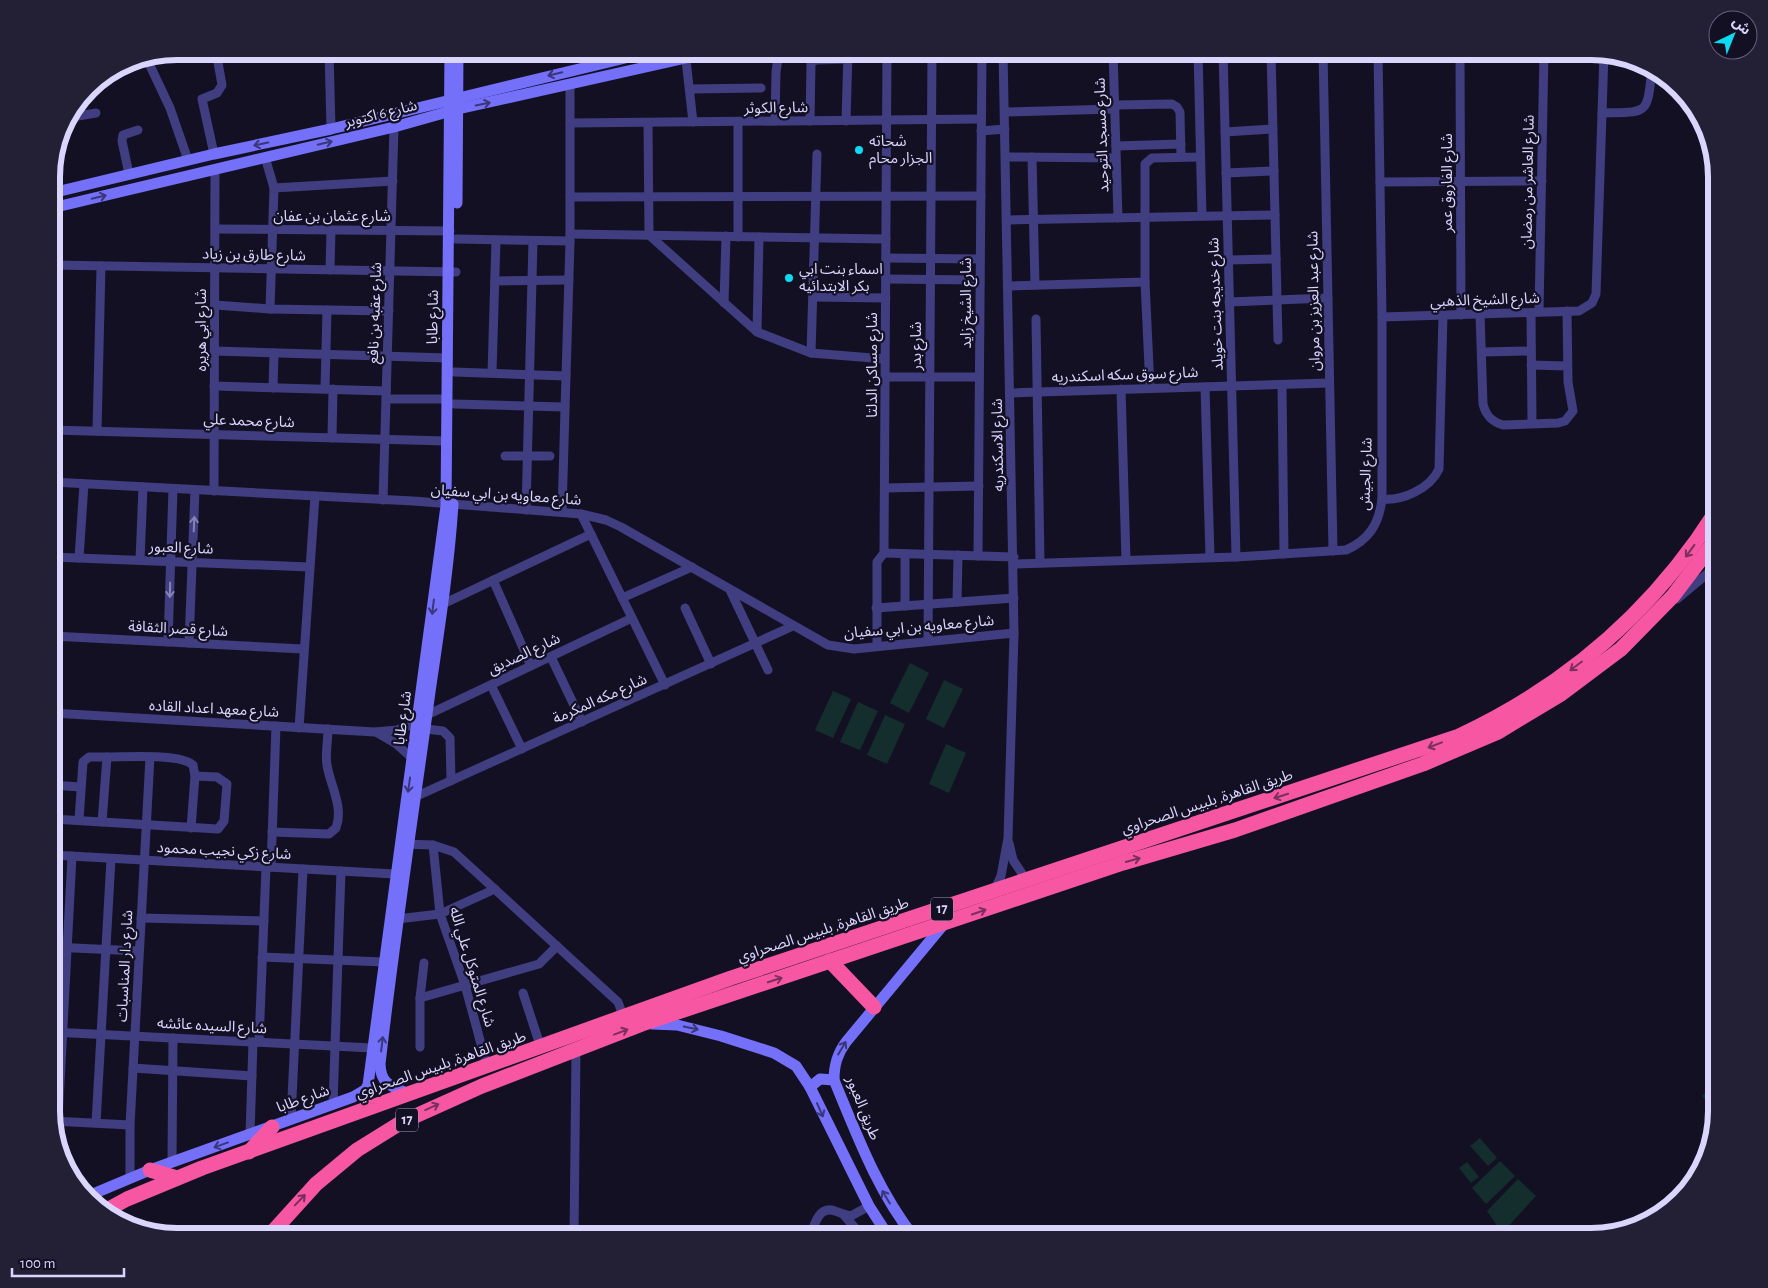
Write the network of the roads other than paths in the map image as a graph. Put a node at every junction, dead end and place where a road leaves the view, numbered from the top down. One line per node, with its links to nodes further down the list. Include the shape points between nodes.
1 (218, 60): 56 (street, via 222,85 217,93 202,99)
2 (329, 60): 46 (street)
3 (451, 60): 29 (street, شارع طابا)
4 (457, 60): 29 (street, شارع طابا)
5 (620, 60): 29 (street, شارع 6 اكتوبر, one-way to 29)
6 (667, 60): 26 (street, شارع 6 اكتوبر)
7 (687, 60): 28 (street)
8 (778, 60): 38 (street)
9 (816, 60): 39 (street, via 811,63)
10 (848, 60): 40 (street)
11 (887, 60): 36 (street, شارع مساكن الدلتا)
12 (932, 60): 37 (street, شارع بدر)
13 (982, 60): 35 (street, شارع الشيخ زايد)
14 (1003, 60): 31 (street, شارع الاسكندريه)
15 (1113, 60): 30 (street, شارع مسجد التوحيد)
16 (1198, 60): 58 (street)
17 (1222, 60): 51 (street, شارع خديجه بنت خويلد)
18 (1271, 60): 48 (street)
19 (1323, 60): 127 (street, شارع عبد العزيز بن مروان)
20 (1378, 60): 72 (street, شارع الجيش)
21 (1460, 60): 70 (street, شارع الفاروق عمر)
22 (1544, 60): 71 (street, شارع العاشر من رمضان)
23 (1604, 61): 32 (street)
24 (149, 63): 64 (street, via 170,108)
25 (1651, 77): 32 (street, via 1644,109)
26 (570, 86): 29 (street, شارع 6 اكتوبر, one-way to 26); 43 (street)
27 (761, 88): 28 (street)
28 (690, 89): 41 (street)
29 (453, 104): 45 (street, شارع 6 اكتوبر); 46 (street, شارع 6 اكتوبر); 94 (street, شارع طابا)
30 (1115, 107): 31 (street); 53 (street, via 1175,105 1180,112); 54 (street, شارع مسجد التوحيد)
31 (1005, 112): 47 (street, شارع الاسكندريه)
32 (1602, 112): 135 (street, شارع الشيخ الذهبي, via 1596,294 1588,307)
33 (96, 113): 34 (street)
34 (77, 116)
35 (981, 119): 37 (street, شارع الكوثر); 50 (street, شارع الشيخ زايد)
36 (886, 120): 37 (street, شارع الكوثر); 40 (street, شارع الكوثر); 77 (street, شارع مساكن الدلتا)
37 (931, 120): 78 (street, شارع بدر)
38 (775, 121): 39 (street, شارع الكوثر); 42 (street, شارع الكوثر)
39 (810, 121): 40 (street, شارع الكوثر)
40 (846, 121)
41 (693, 122): 42 (street, شارع الكوثر); 44 (street, شارع الكوثر)
42 (738, 122): 75 (street)
43 (570, 123): 44 (street, شارع الكوثر); 80 (street)
44 (648, 123): 81 (street)
45 (394, 128): 55 (street, شارع 6 اكتوبر, one-way to 45); 69 (street, شارع عقبه بن نافع)
46 (331, 129): 52 (street, شارع 6 اكتوبر)
47 (1005, 129): 50 (street); 60 (street, شارع الاسكندريه)
48 (1273, 129): 51 (street); 66 (street)
49 (138, 130): 68 (street, via 123,135)
50 (981, 131): 79 (street, شارع الشيخ زايد)
51 (1225, 132): 67 (street, شارع خديجه بنت خويلد)
52 (303, 134): 55 (street); 56 (street, شارع 6 اكتوبر, one-way to 56)
53 (1180, 144): 54 (street); 62 (street)
54 (1116, 146): 63 (street, شارع مسجد التوحيد)
55 (304, 148): 59 (street, شارع 6 اكتوبر)
56 (214, 154): 64 (street, شارع 6 اكتوبر)
57 (817, 154): 76 (street)
58 (1200, 156): 62 (street); 84 (street)
59 (265, 157): 65 (street, شارع 6 اكتوبر); 73 (street)
60 (1006, 157): 61 (street); 88 (street, شارع الاسكندريه)
61 (1032, 157): 63 (street); 89 (street)
62 (1180, 157): 86 (street, via 1146,161)
63 (1116, 158): 87 (street, شارع مسجد التوحيد)
64 (188, 160): 68 (street, شارع 6 اكتوبر)
65 (215, 170): 82 (street, شارع 6 اكتوبر, one-way to 65); 90 (street, شارع ابي هريره)
66 (1274, 171): 67 (street); 83 (street)
67 (1226, 173): 85 (street, شارع خديجه بنت خويلد)
68 (129, 174): 74 (street, شارع 6 اكتوبر)
69 (393, 181): 73 (street); 93 (street, شارع عقبه بن نافع)
70 (1460, 181): 71 (street); 72 (street); 139 (street, شارع الفاروق عمر)
71 (1542, 181): 136 (street, شارع العاشر من رمضان)
72 (1380, 182): 140 (street, شارع الجيش)
73 (274, 188): 91 (street)
74 (60, 191)
75 (738, 196): 76 (street); 81 (street); 97 (street)
76 (816, 196): 77 (street); 100 (street)
77 (887, 196): 78 (street); 101 (street, شارع مساكن الدلتا)
78 (931, 196): 79 (street); 105 (street, شارع بدر)
79 (981, 196): 106 (street, شارع الشيخ زايد)
80 (570, 197): 81 (street); 99 (street)
81 (648, 197): 95 (street)
82 (60, 206)
83 (1275, 215): 85 (street); 107 (street)
84 (1202, 216): 85 (street); 86 (street)
85 (1227, 216): 108 (street, شارع خديجه بنت خويلد)
86 (1146, 217): 87 (street); 122 (street)
87 (1118, 218): 89 (street)
88 (1007, 220): 89 (street); 124 (street, شارع الاسكندريه)
89 (1033, 220): 123 (street)
90 (215, 229): 91 (street, شارع عثمان بن عفان); 111 (street, شارع ابي هريره)
91 (273, 230): 92 (street, شارع عثمان بن عفان); 112 (street)
92 (331, 230): 93 (street, شارع عثمان بن عفان); 113 (street)
93 (391, 230): 94 (street, شارع عثمان بن عفان); 114 (street, شارع عقبه بن نافع)
94 (453, 235): 102 (street, شارع عثمان بن عفان); 115 (street, شارع طابا)
95 (649, 235): 96 (street, شارع عثمان بن عفان); 99 (street, شارع عثمان بن عفان); 130 (street)
96 (726, 236): 97 (street, شارع عثمان بن عفان); 130 (street)
97 (738, 237): 98 (street, شارع عثمان بن عفان)
98 (759, 237): 100 (street, شارع عثمان بن عفان); 142 (street)
99 (570, 238): 103 (street, شارع عثمان بن عفان); 119 (street)
100 (814, 238): 101 (street, شارع عثمان بن عفان); 125 (street)
101 (886, 239): 104 (street, شارع مساكن الدلتا)
102 (496, 240): 103 (street, شارع عثمان بن عفان); 121 (street)
103 (533, 241): 118 (street)
104 (886, 258): 105 (street); 116 (street, شارع مساكن الدلتا)
105 (930, 258): 106 (street); 117 (street, شارع بدر)
106 (980, 258): 120 (street, شارع الشيخ زايد)
107 (1276, 259): 108 (street); 128 (street)
108 (1228, 260): 129 (street, شارع خديجه بنت خويلد)
109 (60, 265): 110 (street, شارع طارق بن زياد)
110 (101, 266): 111 (street, شارع طارق بن زياد); 179 (street)
111 (215, 268): 112 (street, شارع طارق بن زياد); 131 (street, شارع ابي هريره)
112 (271, 269): 113 (street, شارع طارق بن زياد); 132 (street)
113 (330, 270): 114 (street, شارع طارق بن زياد)
114 (390, 271): 115 (street, شارع طارق بن زياد); 134 (street, شارع عقبه بن نافع)
115 (452, 272): 151 (street, شارع طابا); 155 (street, شارع طابا)
116 (886, 279): 117 (street); 126 (street, شارع مساكن الدلتا)
117 (930, 279): 120 (street); 160 (street, شارع بدر)
118 (532, 280): 119 (street); 121 (street); 157 (street)
119 (569, 280): 158 (street)
120 (980, 280): 161 (street, شارع الشيخ زايد)
121 (495, 281): 156 (street)
122 (1145, 282): 123 (street); 168 (street)
123 (1035, 285): 124 (street)
124 (1009, 286): 172 (street, شارع الاسكندريه)
125 (813, 297): 126 (street); 148 (street)
126 (886, 298): 152 (street, شارع مساكن الدلتا)
127 (1328, 298): 128 (street); 162 (street, شارع عبد العزيز بن مروان)
128 (1277, 300): 129 (street); 143 (street)
129 (1229, 302): 165 (street, شارع خديجه بنت خويلد)
130 (724, 303): 142 (street)
131 (215, 305): 132 (street); 144 (street, شارع ابي هريره)
132 (270, 309): 133 (street)
133 (327, 310): 134 (street); 149 (street)
134 (389, 311): 150 (street, شارع عقبه بن نافع)
135 (1567, 311): 136 (street, شارع الشيخ الذهبي); 154 (street)
136 (1535, 312): 137 (street, شارع الشيخ الذهبي); 145 (street, شارع العاشر من رمضان)
137 (1480, 314): 139 (street, شارع الشيخ الذهبي); 146 (street)
138 (1443, 315): 139 (street, شارع الشيخ الذهبي); 140 (street, شارع الشيخ الذهبي); 197 (street, via 1439,469 1430,482 1408,495 1399,499)
139 (1461, 315)
140 (1382, 317): 197 (street, شارع الجيش)
141 (1036, 319): 171 (street)
142 (757, 332): 148 (street)
143 (1278, 340)
144 (214, 351): 147 (street); 164 (street, شارع ابي هريره)
145 (1531, 351): 146 (street); 153 (street, شارع العاشر من رمضان)
146 (1482, 352): 177 (street, via 1483,404 1487,416 1503,425)
147 (274, 353): 149 (street); 167 (street)
148 (811, 353): 152 (street)
149 (326, 354): 150 (street); 169 (street)
150 (387, 356): 151 (street); 173 (street, شارع عقبه بن نافع)
151 (448, 358): 174 (street, شارع طابا)
152 (885, 358): 159 (street, شارع مساكن الدلتا)
153 (1531, 365): 154 (street); 177 (street, شارع العاشر من رمضان)
154 (1567, 366): 177 (street, via 1573,404 1570,417 1558,423)
155 (454, 372): 156 (street); 174 (street, شارع طابا)
156 (492, 373): 157 (street)
157 (529, 374): 158 (street); 175 (street)
158 (566, 376): 176 (street)
159 (885, 377): 160 (street); 192 (street, شارع مساكن الدلتا)
160 (930, 377): 161 (street); 191 (street, شارع بدر)
161 (979, 378): 189 (street, شارع الشيخ زايد)
162 (1330, 383): 163 (street, شارع سوق سكه اسكندريه); 206 (street, شارع عبد العزيز بن مروان)
163 (1282, 384): 165 (street, شارع سوق سكه اسكندريه); 209 (street)
164 (214, 386): 167 (street); 180 (street, شارع ابي هريره)
165 (1232, 386): 166 (street, شارع سوق سكه اسكندريه); 214 (street, شارع خديجه بنت خويلد)
166 (1205, 387): 168 (street, شارع سوق سكه اسكندريه); 216 (street)
167 (273, 388): 169 (street)
168 (1150, 388): 170 (street, شارع سوق سكه اسكندريه)
169 (329, 389): 173 (street); 181 (street)
170 (1122, 389): 171 (street, شارع سوق سكه اسكندريه); 219 (street)
171 (1038, 392): 172 (street, شارع سوق سكه اسكندريه); 222 (street)
172 (1011, 393): 218 (street, شارع الاسكندريه)
173 (386, 395): 174 (street); 182 (street, شارع عقبه بن نافع)
174 (450, 402): 175 (street); 183 (street, شارع طابا); 199 (street, شارع طابا)
175 (528, 406): 176 (street); 185 (street)
176 (565, 406): 201 (street)
177 (1532, 423)
178 (60, 430): 179 (street, شارع محمد علي)
179 (97, 431): 180 (street, شارع محمد علي)
180 (214, 434): 181 (street, شارع محمد علي); 195 (street, شارع ابي هريره)
181 (332, 438): 182 (street, شارع محمد علي)
182 (385, 439): 183 (street, شارع محمد علي); 198 (street, شارع عقبه بن نافع)
183 (446, 441): 199 (street, شارع طابا)
184 (505, 456): 185 (street)
185 (527, 456): 186 (street); 200 (street)
186 (550, 456)
187 (60, 482): 188 (street, شارع معاويه بن ابي سفيان)
188 (84, 484): 190 (street, شارع معاويه بن ابي سفيان); 215 (street)
189 (979, 486): 191 (street); 212 (street, شارع الشيخ زايد)
190 (144, 487): 193 (street, شارع معاويه بن ابي سفيان); 217 (street)
191 (929, 487): 192 (street); 210 (street, شارع بدر)
192 (885, 488): 207 (street, شارع مساكن الدلتا)
193 (173, 489): 194 (street, شارع معاويه بن ابي سفيان); 220 (street)
194 (195, 490): 195 (street, شارع معاويه بن ابي سفيان); 221 (street, one-way to 194)
195 (214, 491): 196 (street, شارع معاويه بن ابي سفيان)
196 (314, 496): 198 (street, شارع معاويه بن ابي سفيان); 223 (street)
197 (1382, 499): 206 (street, شارع الجيش, via 1376,526 1368,536 1346,550)
198 (383, 500): 199 (street, شارع معاويه بن ابي سفيان)
199 (450, 506): 200 (street, شارع معاويه بن ابي سفيان); 231 (street, شارع طابا); 257 (street, شارع طابا, one-way to 257)
200 (526, 510): 201 (street, شارع معاويه بن ابي سفيان)
201 (562, 512): 202 (street, شارع معاويه بن ابي سفيان)
202 (582, 514): 204 (street); 224 (street, شارع معاويه بن ابي سفيان, via 621,527)
203 (1708, 523): 270 (highway, طريق القاهرة, بلبيس الصحراوي / 17, one-way to 270, via 1683,559 1636,614 1582,663 1522,704 1459,736 1416,752)
204 (591, 534): 226 (street); 228 (street)
205 (1708, 550): 237 (highway, طريق القاهرة, بلبيس الصحراوي / 17)
206 (1333, 551): 209 (street, شارع الجيش)
207 (884, 553): 208 (street, شارع الجيش); 235 (street, شارع مساكن الدلتا, via 877,562)
208 (905, 554): 210 (street, شارع الجيش); 233 (street)
209 (1284, 554): 214 (street, شارع الجيش)
210 (929, 555): 211 (street, شارع الجيش); 232 (street, شارع بدر)
211 (958, 555): 212 (street, شارع الجيش); 230 (street)
212 (978, 556): 218 (street, شارع الجيش)
213 (60, 557): 215 (street, شارع العبور)
214 (1236, 557): 216 (street, شارع الجيش)
215 (79, 558): 217 (street, شارع العبور)
216 (1210, 558): 219 (street, شارع الجيش)
217 (140, 560): 220 (street, شارع العبور)
218 (1014, 560): 222 (street, شارع الجيش); 229 (street, شارع الاسكندريه)
219 (1126, 560): 222 (street, شارع الجيش)
220 (170, 562): 221 (street, شارع العبور); 242 (street, one-way to 242)
221 (192, 562): 223 (street, شارع العبور); 243 (street)
222 (1040, 563)
223 (309, 567): 246 (street)
224 (692, 568): 227 (street, شارع معاويه بن ابي سفيان); 228 (street)
225 (1707, 574): 237 (street)
226 (493, 580): 231 (street); 249 (street)
227 (730, 590): 238 (street, شارع معاويه بن ابي سفيان); 244 (street)
228 (622, 598): 236 (street)
229 (1014, 598): 230 (street); 239 (street, شارع الاسكندريه)
230 (957, 602): 232 (street)
231 (443, 604): 254 (street, شارع طابا)
232 (928, 604): 233 (street); 241 (street, شارع بدر)
233 (905, 606): 235 (street)
234 (685, 608): 248 (street)
235 (876, 608): 245 (street, شارع مساكن الدلتا)
236 (632, 618): 247 (street, شارع الصديق); 252 (street)
237 (1648, 623): 277 (highway, طريق القاهرة, بلبيس الصحراوي / 17, via 1592,673 1498,732 1423,764)
238 (794, 626): 244 (street, شارع مكه المكرمة); 245 (street, شارع معاويه بن ابي سفيان, via 828,645 842,648)
239 (1014, 633): 241 (street, شارع معاويه بن ابي سفيان); 279 (street, شارع الاسكندريه)
240 (60, 636): 242 (street, شارع قصر الثقافة)
241 (928, 641): 245 (street, شارع معاويه بن ابي سفيان)
242 (168, 642): 243 (street, شارع قصر الثقافة)
243 (189, 643): 246 (street, شارع قصر الثقافة)
244 (756, 644): 248 (street, شارع مكه المكرمة); 250 (street)
245 (877, 645)
246 (303, 649): 258 (street)
247 (550, 657): 249 (street, شارع الصديق); 255 (street)
248 (711, 664): 252 (street, شارع مكه المكرمة)
249 (531, 666): 251 (street, شارع الصديق)
250 (768, 670)
251 (491, 685): 254 (street, شارع الصديق); 261 (street)
252 (664, 685): 255 (street, شارع مكه المكرمة)
253 (60, 713): 256 (street, شارع معهد اعداد القاده)
254 (427, 715): 257 (street, شارع طابا)
255 (582, 722): 261 (street, شارع مكه المكرمة)
256 (276, 726): 258 (street, شارع معهد اعداد القاده); 278 (street)
257 (421, 726): 260 (street, شارع معهد اعداد القاده); 264 (street, شارع طابا); 266 (street, via 443,731 450,738); 269 (street, شارع طابا)
258 (299, 728): 259 (street, شارع معهد اعداد القاده)
259 (328, 729): 260 (street, شارع معهد اعداد القاده); 278 (street, via 326,759 335,788 337,810 334,831 329,834)
260 (375, 732): 264 (street, شارع معهد اعداد القاده)
261 (522, 750): 266 (street, شارع مكه المكرمة)
262 (107, 757): 263 (street); 268 (street, via 86,758); 273 (street)
263 (150, 757): 265 (street, via 190,761 195,768); 275 (street, شارع دار المناسبات)
264 (412, 758): 281 (street, شارع طابا, one-way to 281)
265 (195, 776): 276 (street); 276 (street, via 217,777 226,784 224,821 215,830)
266 (450, 781): 269 (street, شارع مكه المكرمة)
267 (60, 786): 268 (street)
268 (80, 787): 272 (street)
269 (417, 796): 281 (street, شارع طابا)
270 (1229, 812): 274 (highway, طريق القاهرة, بلبيس الصحراوي / 17); 277 (highway, via 1228,825)
271 (60, 819): 272 (street)
272 (79, 820): 273 (street)
273 (102, 822): 275 (street)
274 (1201, 822): 280 (highway, via 1207,832); 291 (highway, طريق القاهرة, بلبيس الصحراوي / 17)
275 (146, 825): 276 (street); 286 (street, شارع دار المناسبات)
276 (192, 828)
277 (1235, 830): 280 (highway, طريق القاهرة, بلبيس الصحراوي / 17)
278 (272, 832): 287 (street)
279 (1008, 838): 291 (street, شارع الاسكندريه, via 1013,860); 293 (street, شارع الاسكندريه, via 1001,876)
280 (1205, 839): 298 (highway, طريق القاهرة, بلبيس الصحراوي / 17, one-way to 280, via 1123,863)
281 (405, 844): 282 (street); 290 (street, شارع طابا); 296 (street, شارع طابا)
282 (433, 845): 292 (street, via 454,852); 294 (street, شارع المتوكل علي الله)
283 (60, 855): 284 (street, شارع زكي نجيب محمود)
284 (72, 856): 285 (street, شارع زكي نجيب محمود); 301 (street)
285 (111, 858): 286 (street, شارع زكي نجيب محمود); 302 (street)
286 (144, 860): 287 (street, شارع زكي نجيب محمود); 295 (street, شارع دار المناسبات)
287 (268, 867): 288 (street, شارع زكي نجيب محمود); 297 (street)
288 (303, 869): 289 (street, شارع زكي نجيب محمود); 305 (street)
289 (341, 871): 290 (street, شارع زكي نجيب محمود); 306 (street)
290 (395, 874): 308 (street, شارع طابا)
291 (1027, 881): 293 (highway, طريق القاهرة, بلبيس الصحراوي / 17)
292 (496, 889): 294 (street); 299 (street)
293 (994, 892): 314 (highway, طريق القاهرة, بلبيس الصحراوي / 17, via 731,978)
294 (440, 914): 296 (street); 310 (street, شارع المتوكل علي الله)
295 (141, 918): 297 (street); 303 (street, شارع دار المناسبات)
296 (396, 919): 328 (street, شارع طابا, one-way to 296)
297 (264, 921): 304 (street)
298 (944, 924): 307 (highway, طريق القاهرة, بلبيس الصحراوي / 17); 313 (street, طريق العبور)
299 (557, 946): 310 (street, via 539,964); 314 (street, via 618,1002)
300 (60, 948): 301 (street)
301 (67, 948): 302 (street); 317 (street)
302 (106, 950): 303 (street); 318 (street)
303 (139, 951): 319 (street, شارع دار المناسبات)
304 (262, 957): 305 (street); 321 (street)
305 (299, 958): 306 (street); 322 (street)
306 (338, 960): 308 (street); 323 (street)
307 (830, 961): 313 (highway); 315 (highway, طريق القاهرة, بلبيس الصحراوي / 17, one-way to 307)
308 (383, 962): 325 (street, شارع طابا)
309 (424, 963): 312 (street)
310 (465, 985): 312 (street); 330 (street, شارع المتوكل علي الله)
311 (523, 993): 326 (street)
312 (420, 998): 324 (street)
313 (874, 1007): 334 (street, طريق العبور, one-way to 313, via 841,1048)
314 (624, 1018): 326 (highway, طريق القاهرة, بلبيس الصحراوي / 17)
315 (642, 1024): 327 (highway, طريق القاهرة, بلبيس الصحراوي / 17, one-way to 315); 335 (street, one-way to 335, via 694,1028 774,1053 796,1066)
316 (60, 1033): 317 (street, شارع السيده عائشه)
317 (63, 1033): 318 (street, شارع السيده عائشه); 329 (street)
318 (101, 1035): 319 (street, شارع السيده عائشه); 340 (street)
319 (135, 1036): 320 (street, شارع السيده عائشه); 331 (street, شارع دار المناسبات)
320 (173, 1038): 321 (street, شارع السيده عائشه); 332 (street)
321 (256, 1042): 322 (street, شارع السيده عائشه); 333 (street)
322 (296, 1044): 323 (street, شارع السيده عائشه); 338 (street)
323 (335, 1046): 325 (street, شارع السيده عائشه); 337 (street)
324 (420, 1047)
325 (372, 1048): 328 (street, شارع طابا)
326 (541, 1048): 330 (highway, طريق القاهرة, بلبيس الصحراوي / 17)
327 (576, 1049): 353 (highway, طريق القاهرة, بلبيس الصحراوي / 17, one-way to 327, via 339,1163 384,1132 430,1108); 354 (street)
328 (375, 1063): 336 (street, via 382,1079); 337 (street, شارع طابا, via 365,1090)
329 (60, 1066)
330 (487, 1066): 336 (highway, طريق القاهرة, بلبيس الصحراوي / 17)
331 (133, 1068): 332 (street); 341 (street, شارع دار المناسبات)
332 (173, 1071): 333 (street); 345 (street)
333 (252, 1076): 343 (street)
334 (834, 1080): 335 (street, via 820,1078); 358 (street, طريق العبور, one-way to 334, via 876,1179)
335 (810, 1087): 350 (street, one-way to 350)
336 (409, 1094): 344 (highway, طريق القاهرة, بلبيس الصحراوي / 17)
337 (333, 1104): 338 (street, شارع طابا)
338 (291, 1119): 342 (street, شارع طابا)
339 (60, 1121): 340 (street)
340 (96, 1123): 341 (street)
341 (130, 1125): 347 (street, شارع دار المناسبات)
342 (272, 1127): 343 (street, شارع طابا); 344 (highway)
343 (250, 1134): 345 (street, شارع طابا, one-way to 345)
344 (249, 1152): 348 (highway, طريق القاهرة, بلبيس الصحراوي / 17)
345 (172, 1162): 346 (street, شارع طابا)
346 (150, 1170): 347 (street, شارع طابا); 348 (highway)
347 (130, 1177): 349 (street, شارع طابا)
348 (177, 1178): 351 (highway, طريق القاهرة, بلبيس الصحراوي / 17)
349 (94, 1193)
350 (869, 1206): 352 (street, via 855,1215); 357 (street)
351 (111, 1208)
352 (844, 1214): 355 (street, via 831,1209 822,1212); 356 (street)
353 (276, 1228)
354 (574, 1228)
355 (813, 1228)
356 (856, 1228)
357 (883, 1228)
358 (908, 1228)

